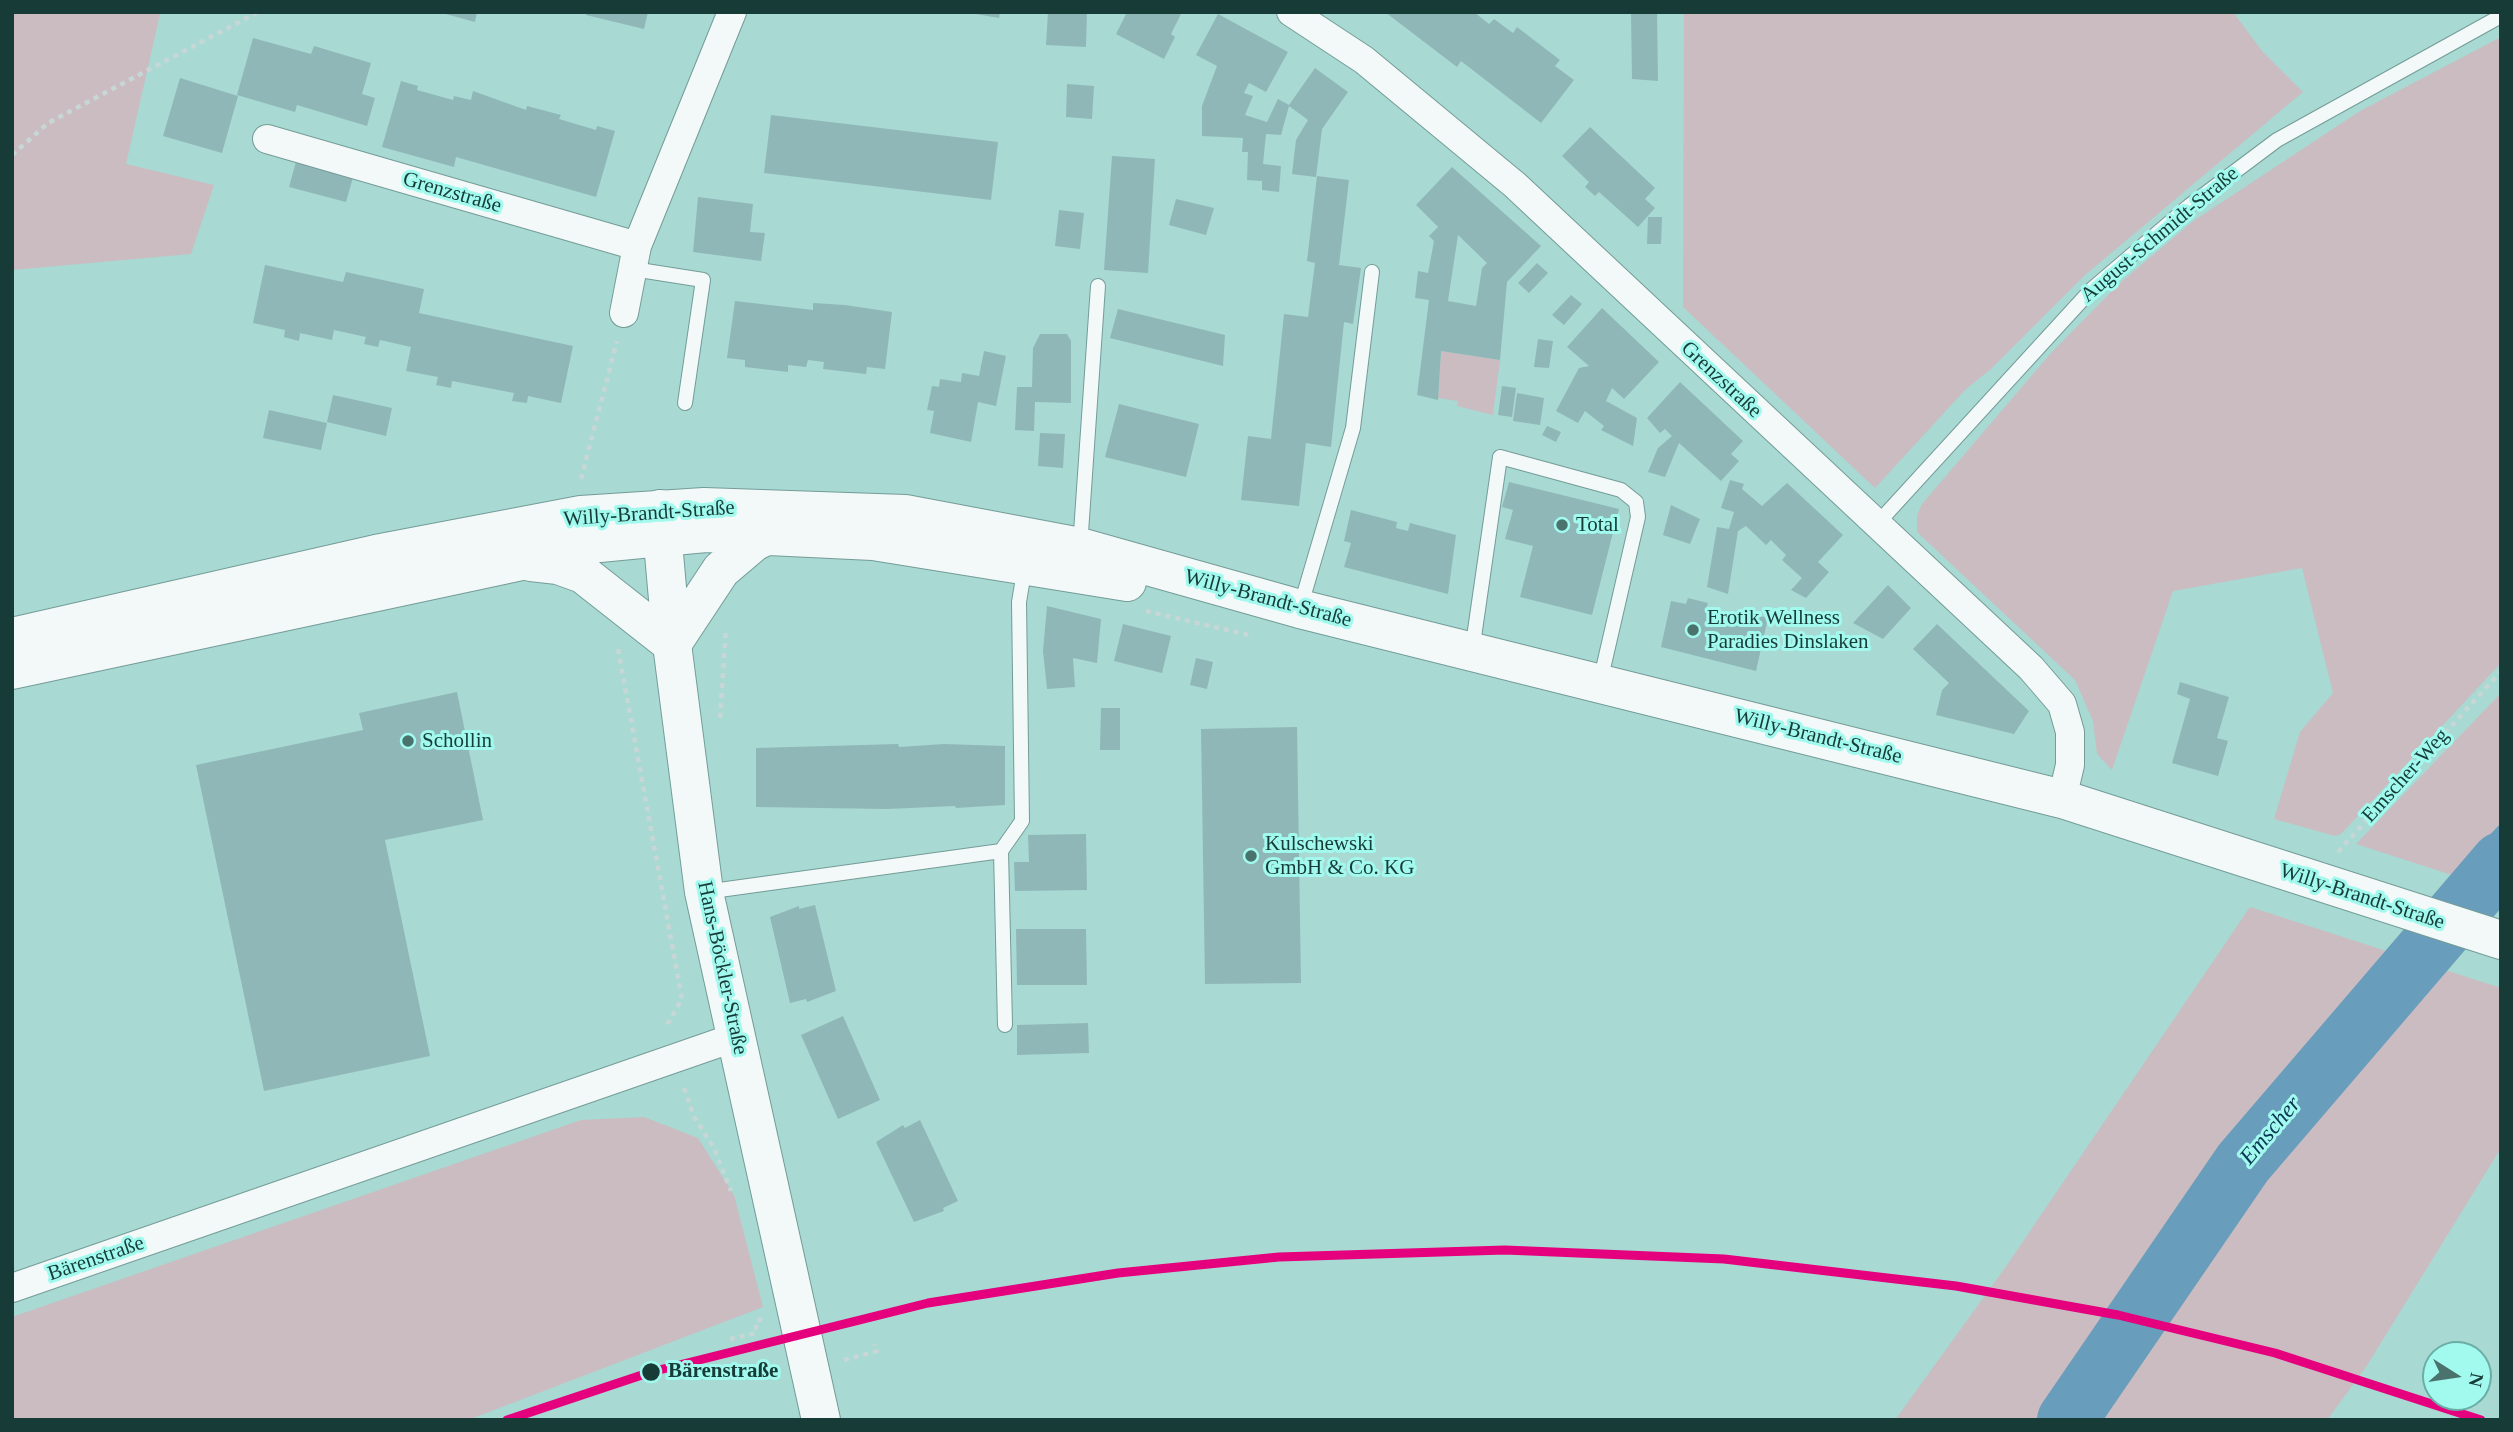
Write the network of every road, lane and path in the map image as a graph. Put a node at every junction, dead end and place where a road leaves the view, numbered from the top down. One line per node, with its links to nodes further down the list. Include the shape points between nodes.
1 (258, 12): 6 (path, via 48,123)
2 (732, 12): 7 (street)
3 (1291, 12): 14 (street, Grenzstraße, via 1364,60 1515,185)
4 (2501, 16): 14 (lane, August-Schmidt-Straße, via 2277,139 2189,205 2092,289)
5 (267, 139): 7 (street, Grenzstraße)
6 (12, 155)
7 (635, 257): 10 (street); 11 (lane, via 703,280)
8 (1372, 272): 19 (lane, via 1353,428)
9 (1098, 286): 16 (lane)
10 (624, 313): 12 (path)
11 (685, 403)
12 (579, 487)
13 (661, 523): 15 (main road, Willy-Brandt-Straße, via 706,533); 17 (main road, Willy-Brandt-Straße, via 704,507 905,514); 18 (main road, Willy-Brandt-Straße); 21 (main road, Willy-Brandt-Straße, via 581,515 376,554); 23 (main road, Hans-Böckler-Straße)
14 (1876, 525): 28 (street, Grenzstraße, via 2031,668 2062,704 2070,732 2070,765)
15 (768, 535): 17 (main road, Willy-Brandt-Straße); 23 (main road, via 721,570)
16 (1080, 547): 17 (main road, Willy-Brandt-Straße); 19 (main road, Willy-Brandt-Straße)
17 (1027, 551): 19 (main road); 29 (lane, via 1018,602 1022,821)
18 (522, 561): 23 (main road, via 558,565 583,574); 25 (main road, Willy-Brandt-Straße)
19 (1300, 609): 24 (main road, Willy-Brandt-Straße)
20 (1142, 610): 22 (path)
21 (12, 637)
22 (1257, 637)
23 (672, 644): 31 (main road, Hans-Böckler-Straße)
24 (1472, 653): 27 (main road, Willy-Brandt-Straße); 27 (lane, via 1500,457 1621,490 1636,502 1638,517)
25 (12, 670)
26 (2501, 671): 30 (path, Emscher-Weg)
27 (1600, 683): 28 (main road, Willy-Brandt-Straße)
28 (2062, 799): 30 (main road, Willy-Brandt-Straße)
29 (1002, 851): 31 (lane); 33 (lane)
30 (2311, 881): 32 (main road, Willy-Brandt-Straße)
31 (704, 892): 34 (main road, Hans-Böckler-Straße)
32 (2501, 940)
33 (1005, 1025)
34 (736, 1037): 35 (street, Bärenstraße); 36 (main road, Hans-Böckler-Straße)
35 (12, 1288)
36 (821, 1420)

